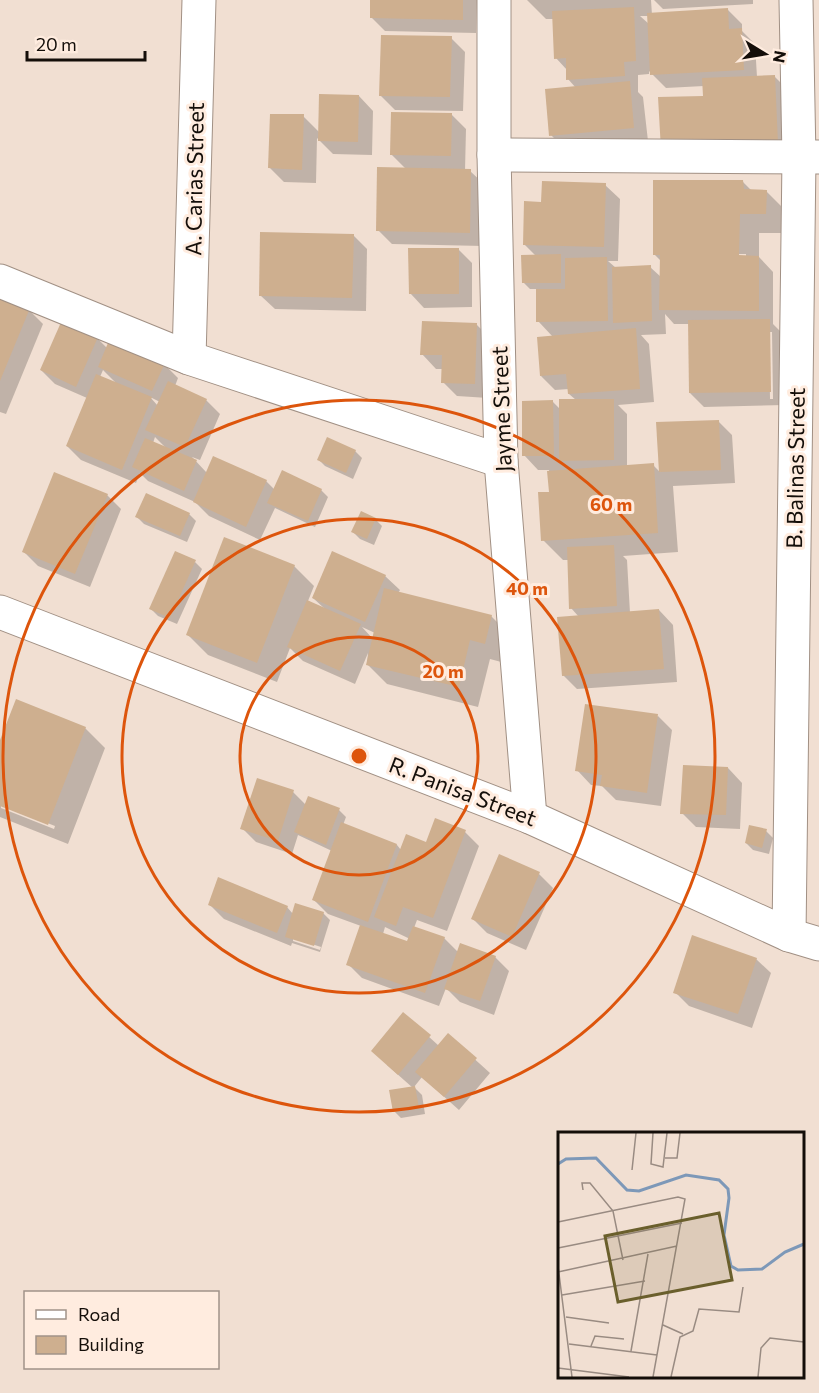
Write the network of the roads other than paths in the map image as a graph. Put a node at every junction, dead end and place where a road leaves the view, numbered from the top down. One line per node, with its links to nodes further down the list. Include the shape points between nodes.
1 (199, 0): 7 (street, A. Carias Street)
2 (494, 0): 4 (street, Jayme Street)
3 (796, 0): 5 (street, B. Balinas Street)
4 (494, 155): 5 (street); 8 (street, Jayme Street)
5 (809, 158): 11 (street, B. Balinas Street)
6 (0, 281): 7 (street)
7 (189, 358): 8 (street)
8 (501, 461): 10 (street, Jayme Street)
9 (0, 612): 10 (street, R. Panisa Street)
10 (530, 817): 11 (street, R. Panisa Street)
11 (804, 940)

